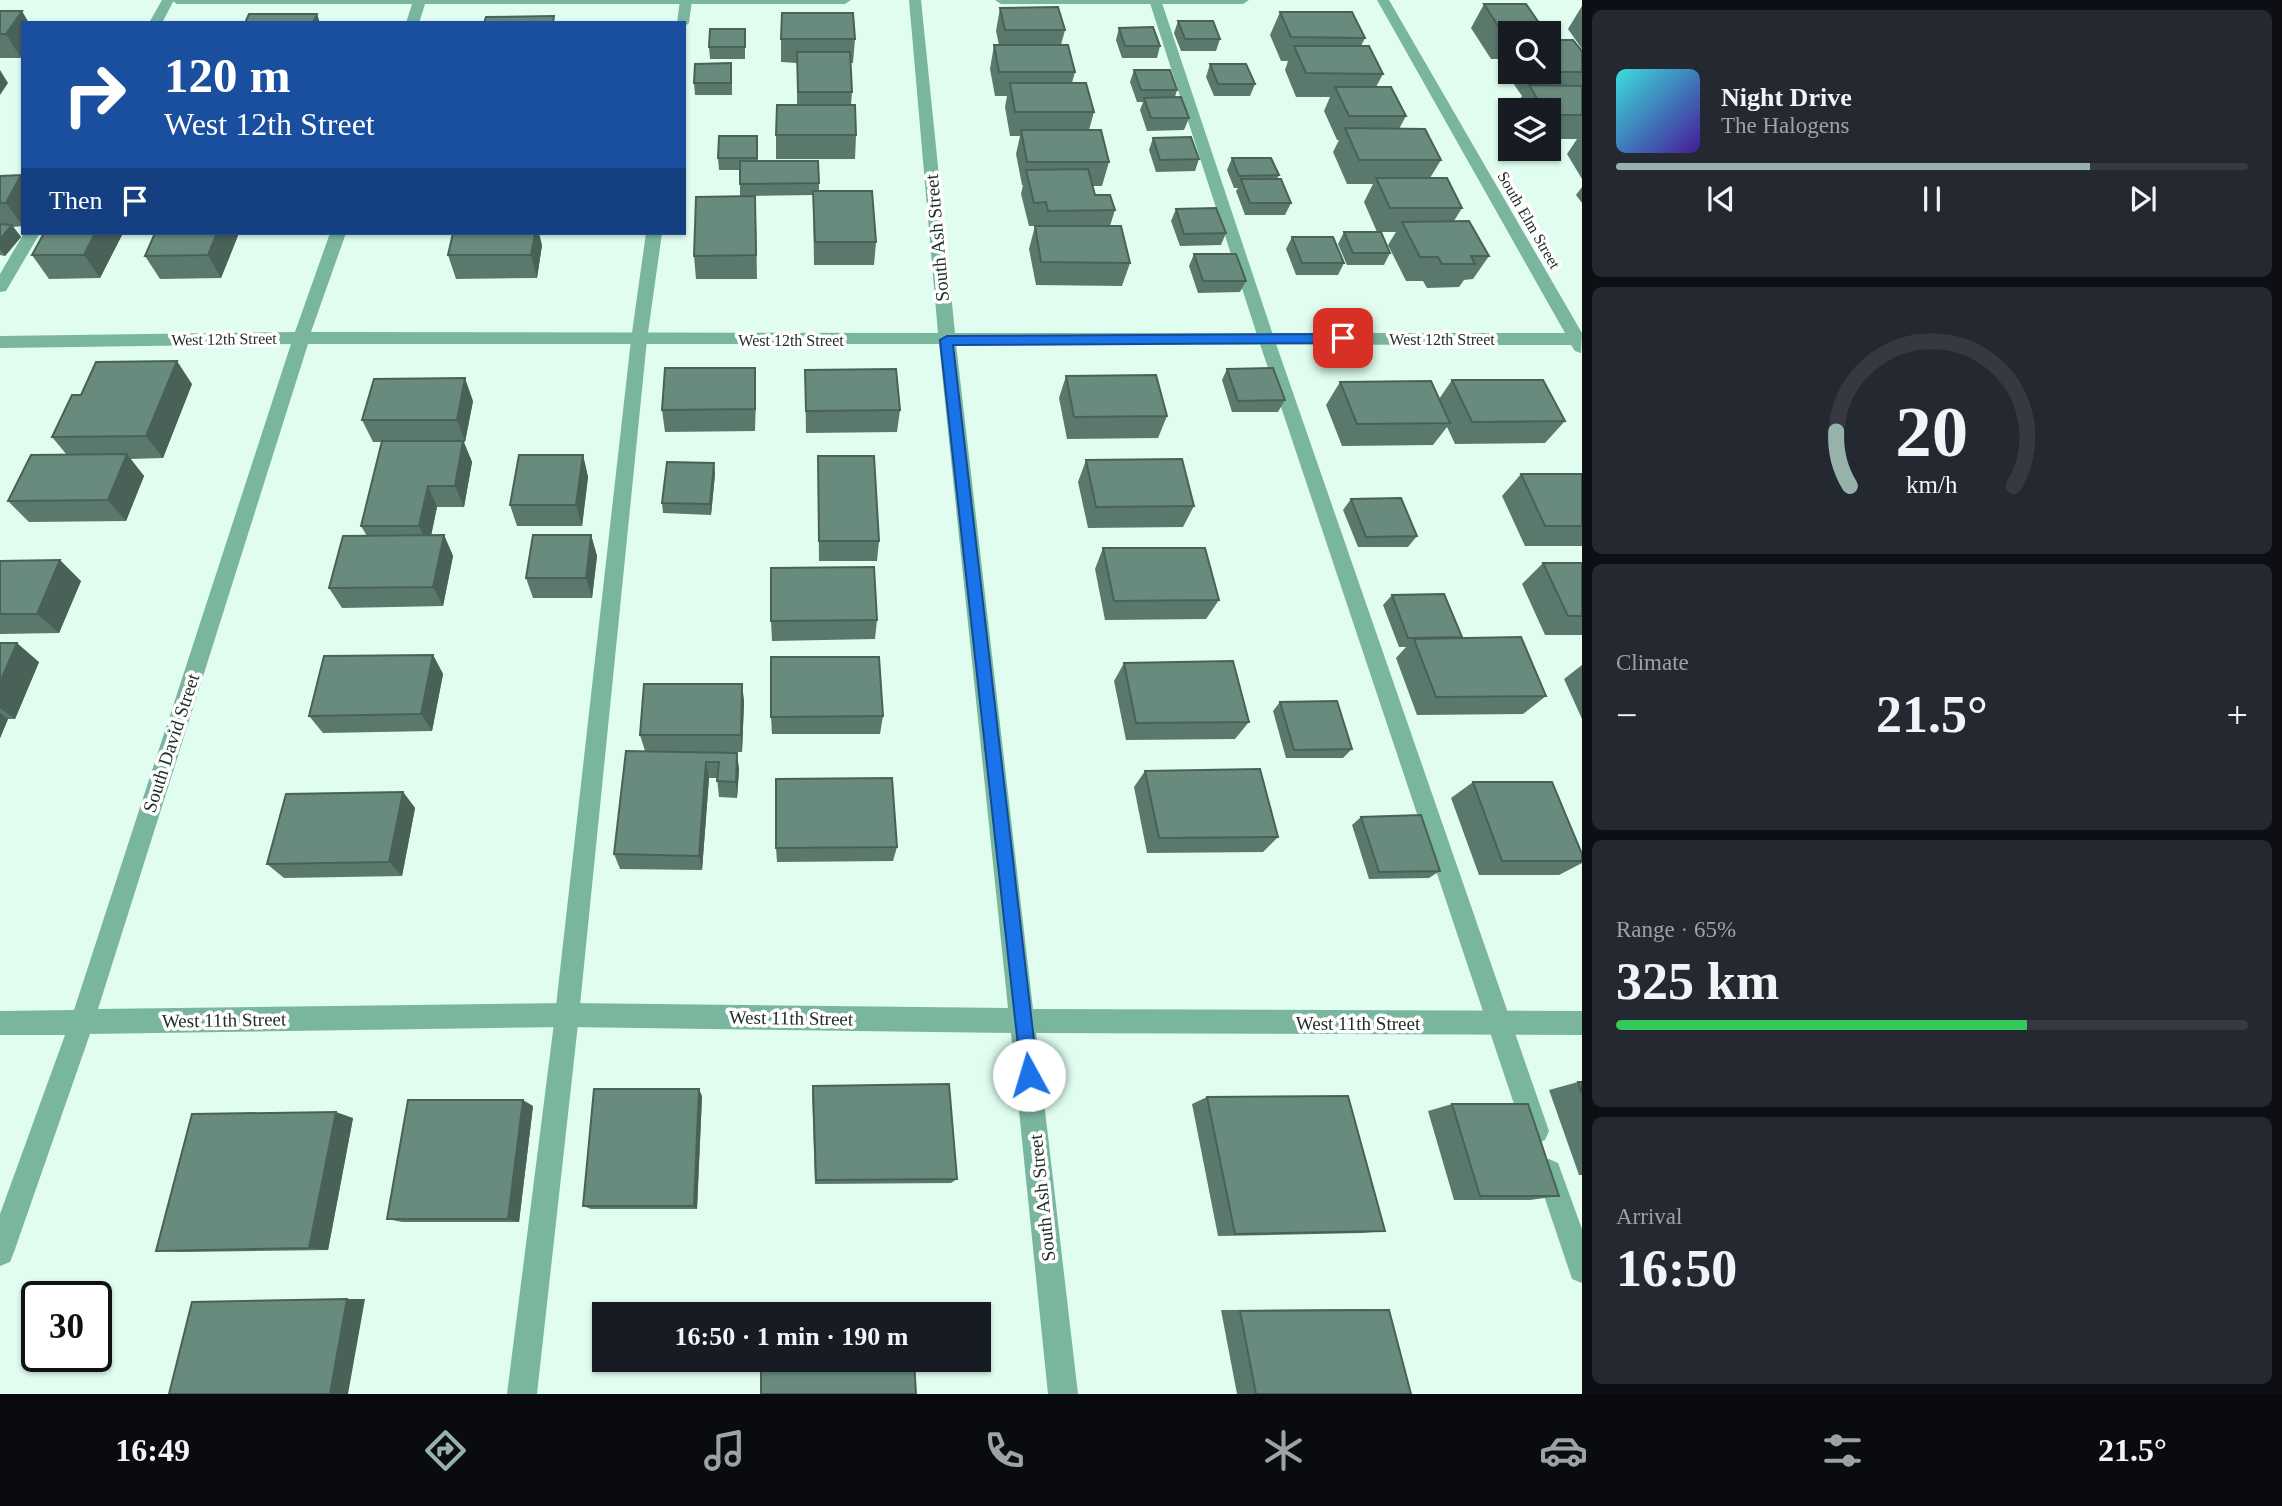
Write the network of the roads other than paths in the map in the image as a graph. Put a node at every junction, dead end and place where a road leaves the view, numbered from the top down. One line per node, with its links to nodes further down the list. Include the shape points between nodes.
1 (168, 0): 11 (street)
2 (177, 0): 8 (street)
3 (845, 0): 9 (street)
4 (915, 0): 21 (street, South Ash Street)
5 (1001, 0): 10 (street)
6 (1243, 0): 10 (street)
7 (1382, 0): 23 (street, South Elm Street)
8 (419, 1): 9 (street); 12 (street)
9 (686, 1): 13 (street)
10 (1155, 1): 19 (street)
11 (156, 21)
12 (413, 21)
13 (683, 21)
14 (31, 235): 17 (street)
15 (337, 235): 18 (street, South David Street)
16 (654, 235): 20 (street)
17 (0, 287)
18 (301, 338): 20 (street, West 12th Street); 22 (street, West 12th Street); 26 (street, South David Street)
19 (1266, 338): 21 (street, West 12th Street); 23 (street, West 12th Street); 28 (street)
20 (639, 340): 21 (street, West 12th Street); 24 (street)
21 (947, 340): 25 (street, South Ash Street)
22 (0, 342)
23 (1580, 342)
24 (567, 1015): 25 (street, West 11th Street); 26 (street, West 11th Street); 32 (street)
25 (1023, 1021): 28 (street, West 11th Street); 33 (street, South Ash Street)
26 (82, 1022): 27 (street, West 11th Street); 30 (street, South David Street)
27 (0, 1023)
28 (1499, 1023): 29 (street, West 11th Street); 31 (street)
29 (1582, 1023)
30 (0, 1252)
31 (1582, 1269)
32 (522, 1394)
33 (1063, 1394)

